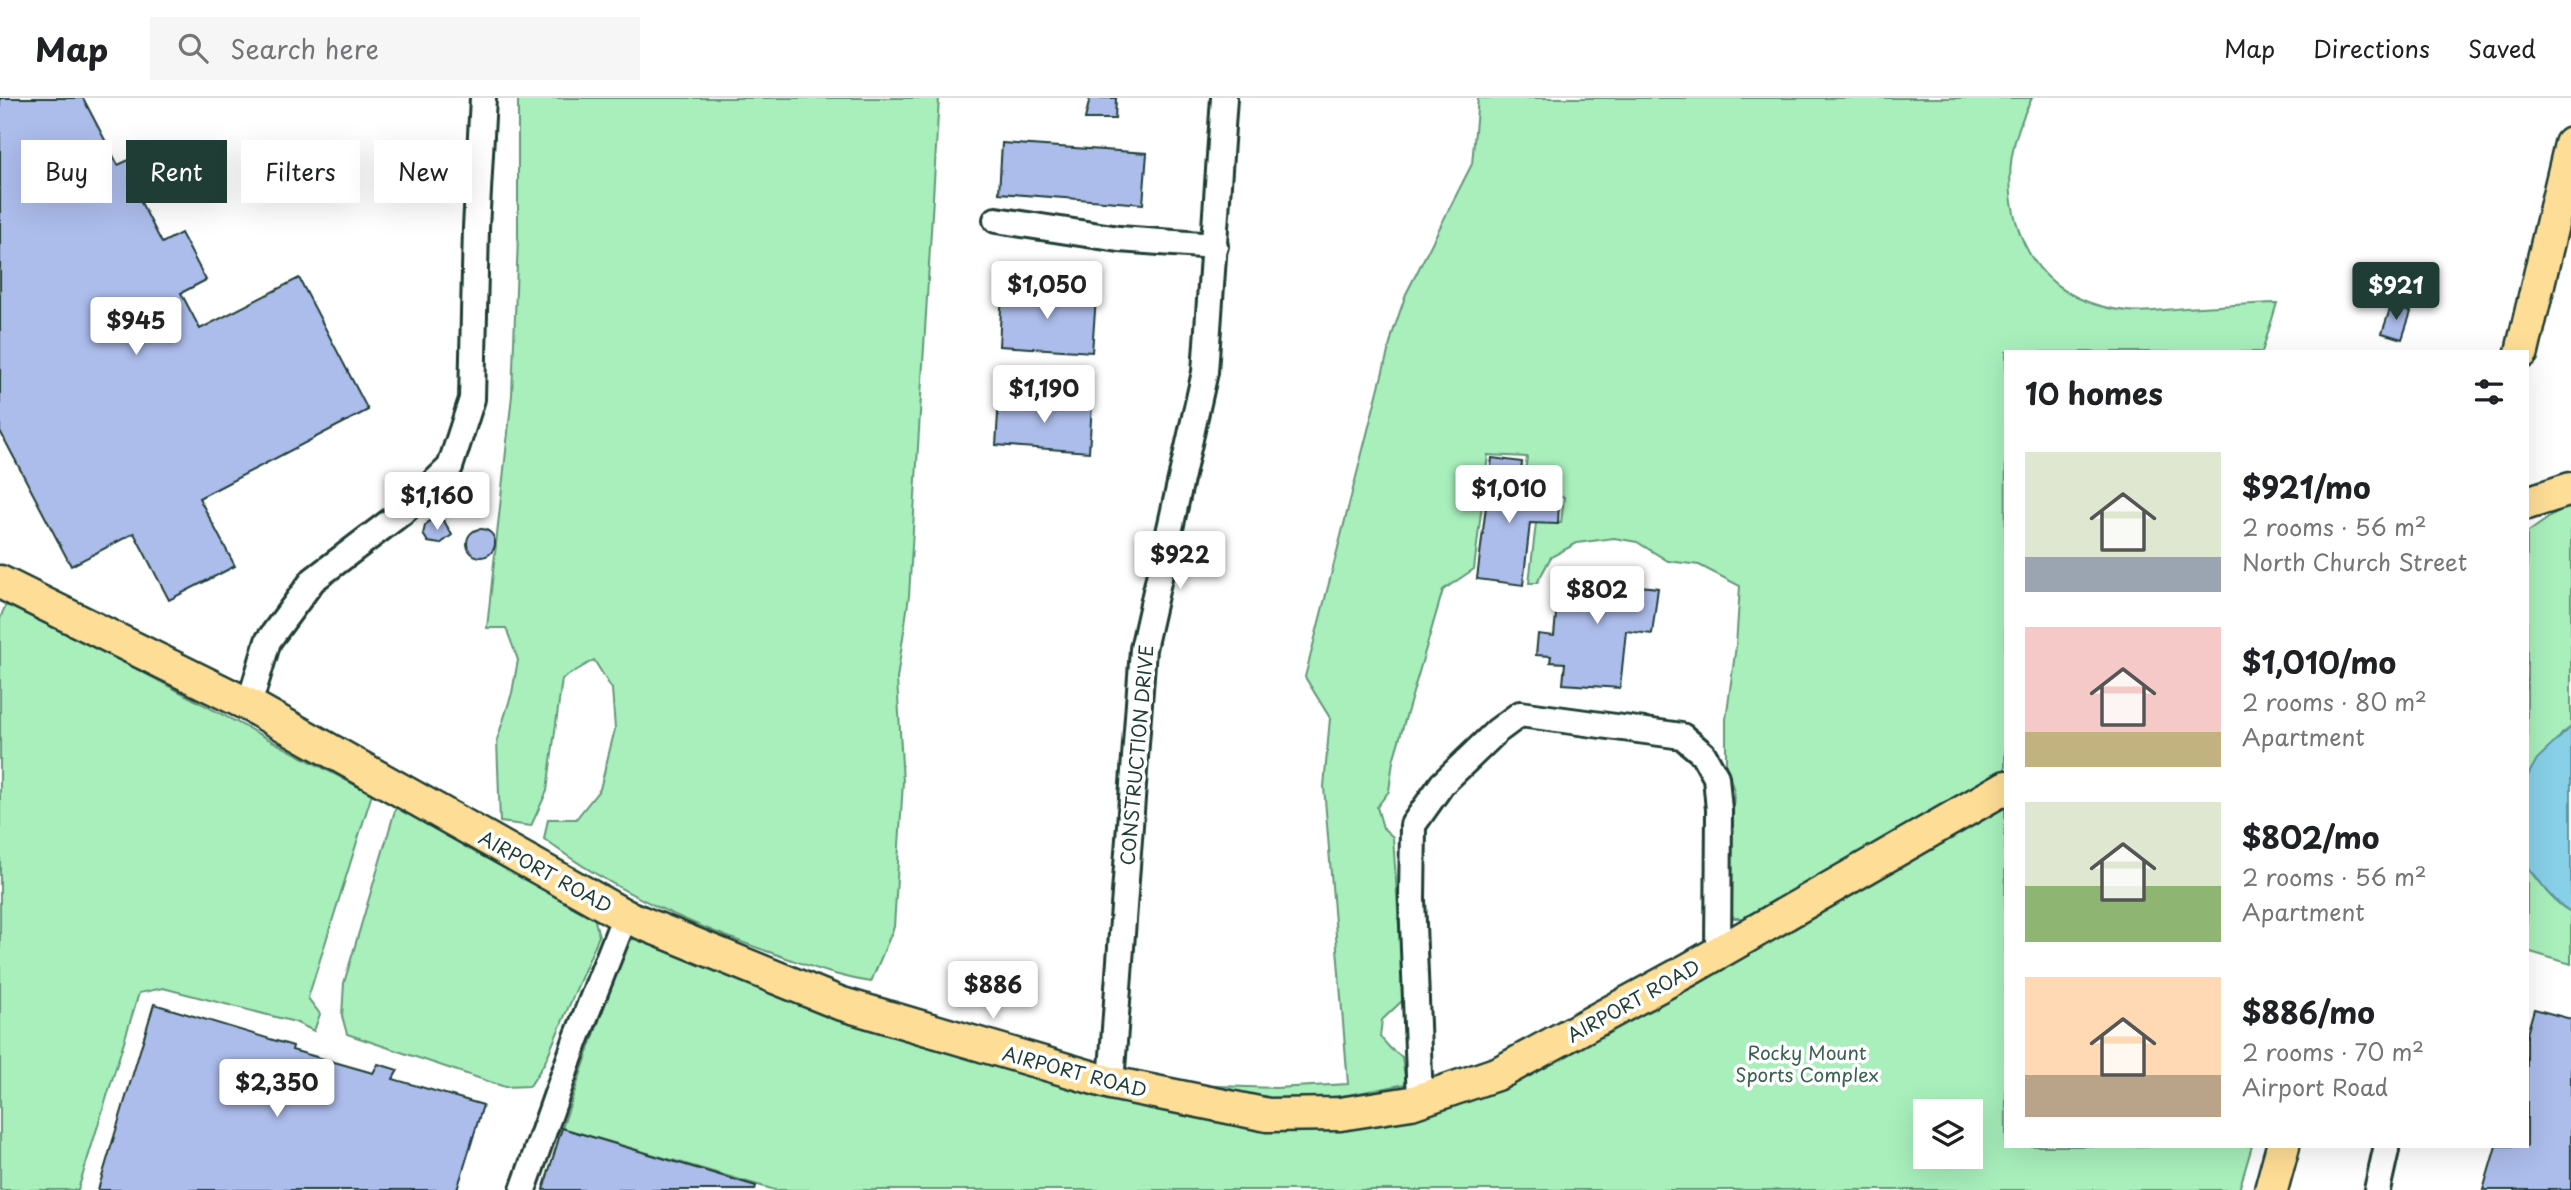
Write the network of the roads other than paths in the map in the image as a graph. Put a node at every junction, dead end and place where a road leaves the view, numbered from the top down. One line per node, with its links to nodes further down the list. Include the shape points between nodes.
1 (483, 98): 10 (street, via 472,399 450,467 404,511 313,580 268,641)
2 (1224, 98): 5 (street, CONSTRUCTION DRIVE)
3 (2571, 144): 6 (main road)
4 (996, 220): 5 (street, via 1119,239)
5 (1215, 246): 14 (street, CONSTRUCTION DRIVE, via 1197,418 1143,649)
6 (2522, 350)
7 (2571, 489): 8 (main road)
8 (2529, 502)
9 (0, 582): 10 (main road, AIRPORT ROAD)
10 (249, 705): 12 (main road, AIRPORT ROAD)
11 (2004, 788): 13 (main road, AIRPORT ROAD)
12 (625, 916): 14 (main road, AIRPORT ROAD, via 839,1003); 18 (street)
13 (1718, 953): 15 (main road, AIRPORT ROAD, via 1499,1073); 15 (street, via 1719,810 1716,777 1703,754 1682,736 1520,714 1442,784 1412,825)
14 (1111, 1083): 15 (main road, AIRPORT ROAD, via 1268,1115 1340,1114)
15 (1420, 1100)
16 (2282, 1148): 19 (main road)
17 (2386, 1150): 20 (street)
18 (523, 1190)
19 (2270, 1190)
20 (2377, 1190)

